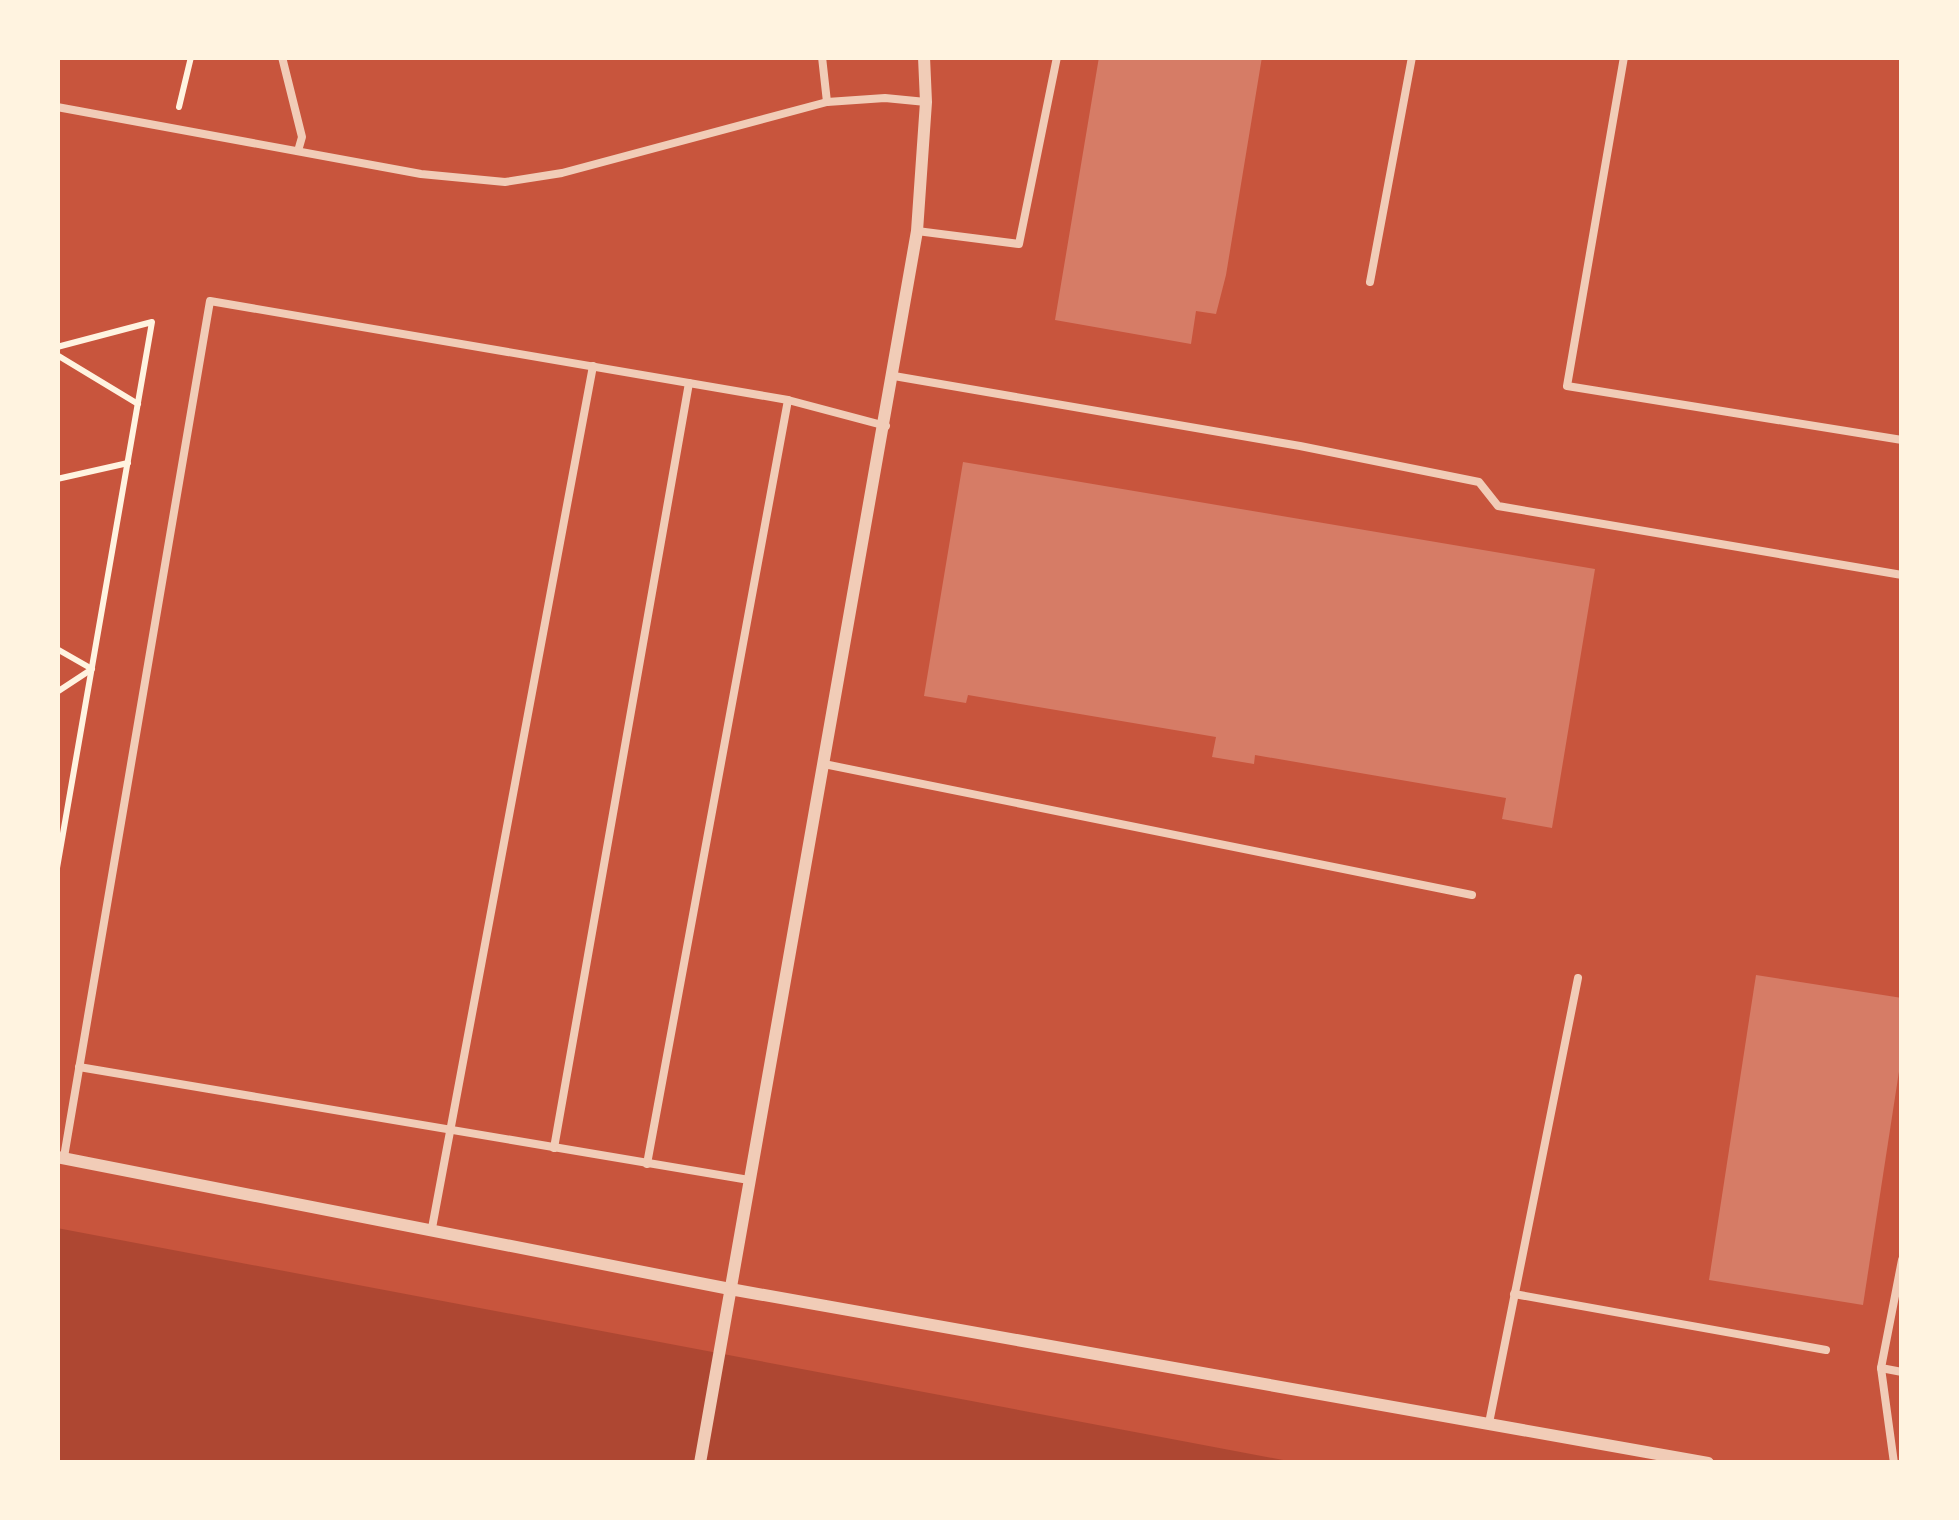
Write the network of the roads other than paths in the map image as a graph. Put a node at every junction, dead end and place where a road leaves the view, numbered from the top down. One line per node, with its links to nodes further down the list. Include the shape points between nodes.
1 (283, 57): 10 (lane, via 302,137)
2 (822, 57): 7 (lane)
3 (924, 57): 8 (street)
4 (1058, 57): 11 (lane, via 1019,244)
5 (1412, 57): 12 (lane)
6 (1624, 57): 18 (lane, via 1567,386)
7 (827, 102): 8 (lane); 10 (lane, via 505,182)
8 (926, 102): 11 (street)
9 (57, 107): 10 (lane)
10 (298, 152)
11 (917, 231): 14 (street)
12 (1370, 282)
13 (593, 366): 15 (lane); 23 (lane, via 210,301); 24 (lane)
14 (894, 376): 17 (street); 19 (lane, via 1479,482 1498,506)
15 (689, 383): 16 (lane); 25 (lane)
16 (788, 400): 17 (lane); 27 (lane)
17 (886, 426): 20 (street)
18 (1902, 440)
19 (1902, 575)
20 (824, 764): 21 (lane); 28 (street)
21 (1472, 896)
22 (1578, 978): 32 (lane)
23 (79, 1067): 24 (lane); 26 (lane)
24 (451, 1130): 25 (lane); 29 (lane)
25 (554, 1148): 27 (lane)
26 (60, 1158): 29 (street)
27 (646, 1163): 28 (lane)
28 (749, 1180): 31 (street)
29 (432, 1228): 31 (street)
30 (1902, 1260): 34 (lane)
31 (730, 1289): 36 (street); 37 (street)
32 (1514, 1294): 33 (lane); 36 (lane)
33 (1826, 1350)
34 (1881, 1368): 35 (lane); 39 (lane)
35 (1902, 1372)
36 (1489, 1424): 38 (street)
37 (700, 1463)
38 (1708, 1463)
39 (1894, 1463)

